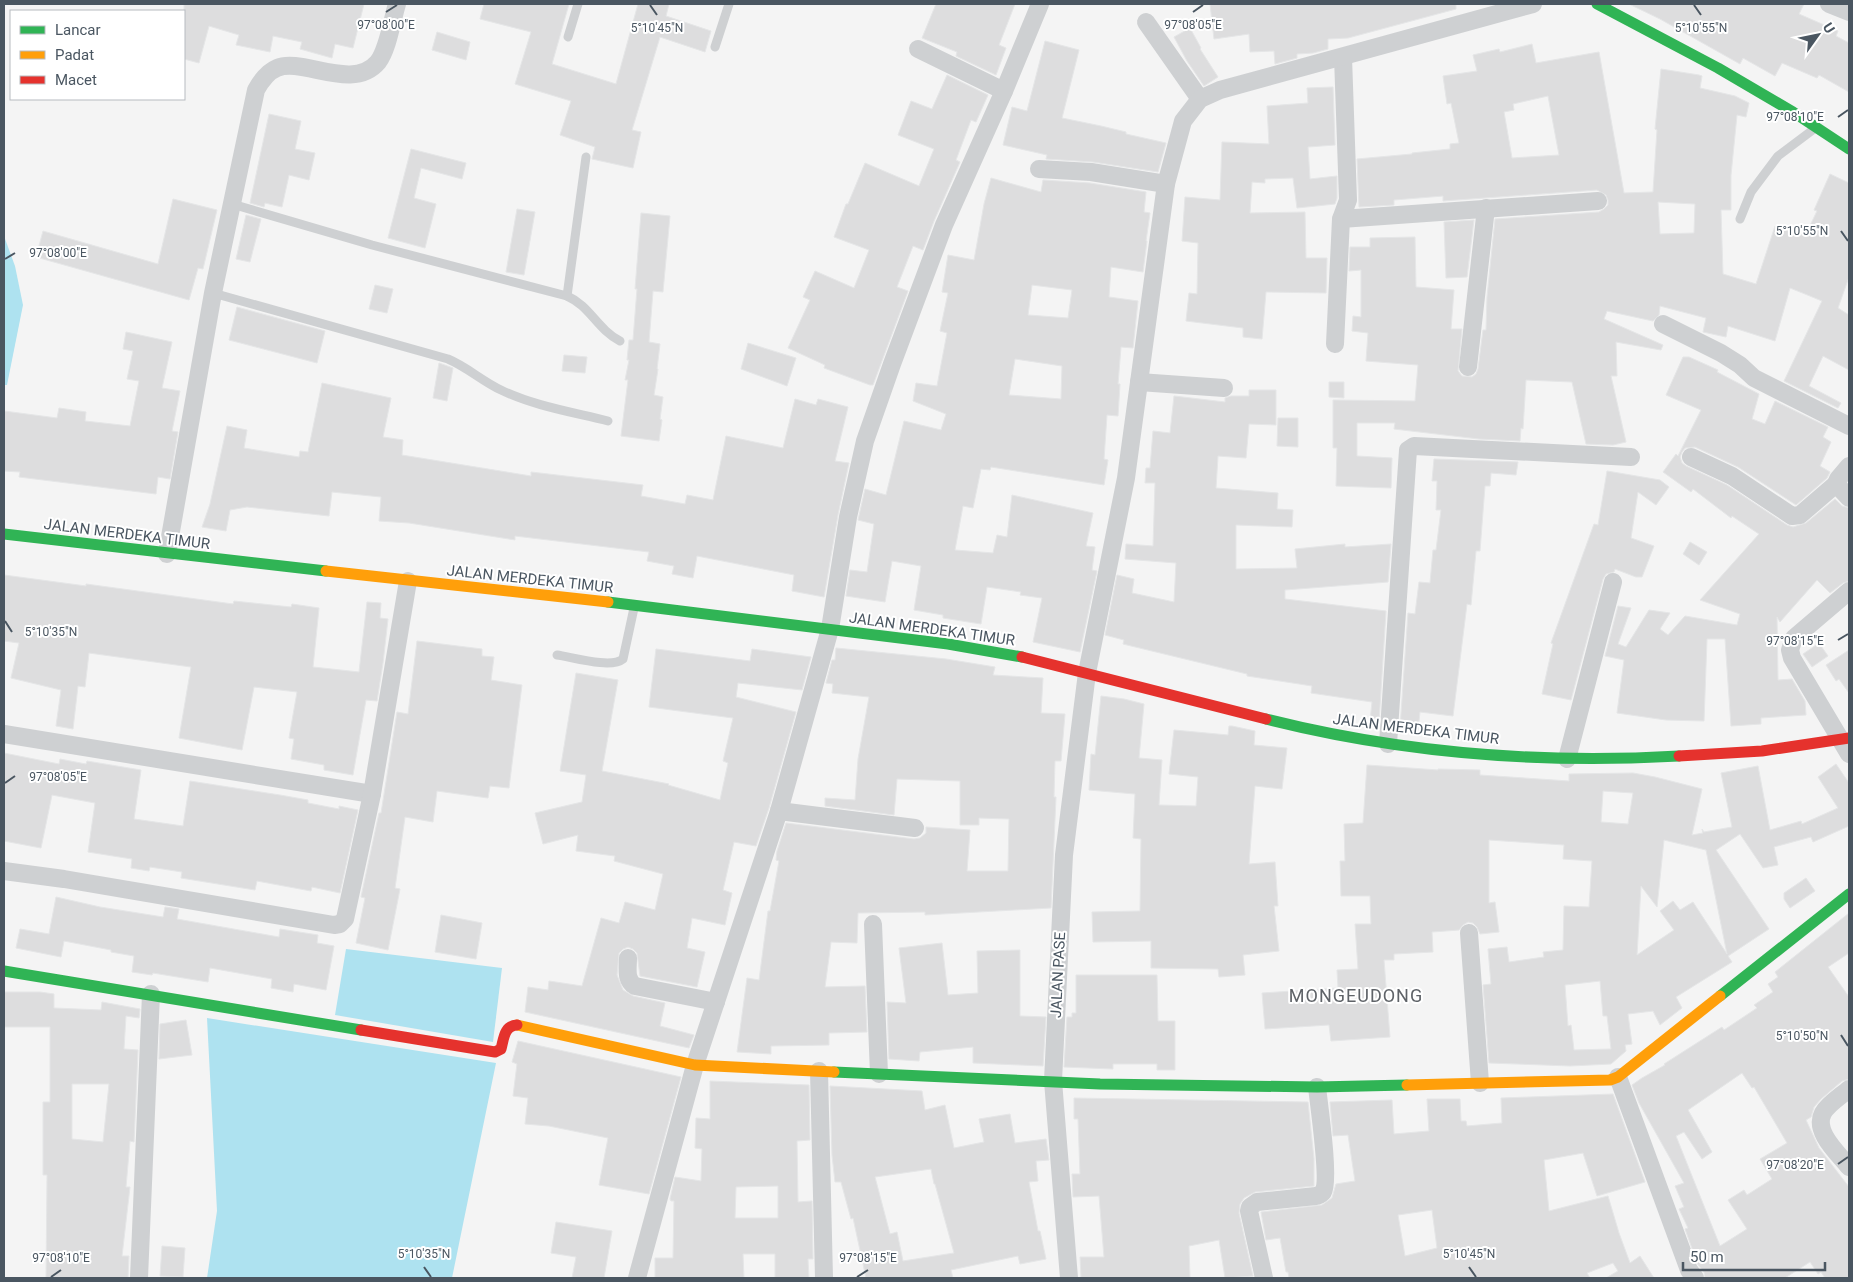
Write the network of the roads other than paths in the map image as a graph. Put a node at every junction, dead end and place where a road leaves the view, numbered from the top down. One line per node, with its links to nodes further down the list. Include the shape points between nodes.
1 (397, 4): 22 (street, via 384,52 370,68 340,74 289,66 278,68 262,80 256,90)
2 (578, 4): 10 (lane)
3 (729, 4): 11 (lane)
4 (1040, 4): 14 (street)
5 (1534, 4): 13 (street)
6 (1597, 4): 16 (main road, via 1718,68)
7 (1829, 4): 8 (street)
8 (1849, 12)
9 (1146, 22): 15 (street)
10 (568, 36)
11 (715, 47)
12 (918, 49): 14 (street)
13 (1342, 57): 15 (street, via 1240,84); 24 (street, via 1348,200)
14 (1004, 92): 47 (street, via 944,226 865,441 848,517)
15 (1200, 99): 20 (street, JALAN PASE, via 1183,121)
16 (1816, 127): 17 (main road); 25 (lane, via 1778,156 1751,192)
17 (1849, 149)
18 (586, 157): 27 (lane)
19 (1039, 169): 20 (street, via 1092,172)
20 (1166, 184): 32 (street, JALAN PASE)
21 (1598, 201): 23 (street)
22 (232, 204): 26 (street); 27 (lane)
23 (1486, 208): 24 (street); 31 (street)
24 (1341, 219): 30 (street)
25 (1740, 220)
26 (212, 293): 34 (lane, via 448,358 489,384 521,399); 42 (street)
27 (567, 296): 29 (lane, via 578,300 608,335)
28 (1663, 324): 35 (street, via 1721,353 1754,378)
29 (620, 342)
30 (1335, 344)
31 (1468, 367)
32 (1139, 382): 33 (street); 49 (street, JALAN PASE, via 1126,478)
33 (1224, 388)
34 (608, 421)
35 (1849, 426)
36 (1630, 457): 52 (street, via 1414,446 1408,450)
37 (1691, 457): 39 (street, via 1732,476 1792,516 1800,515)
38 (1849, 466): 39 (street)
39 (1836, 484): 40 (street)
40 (1849, 498)
41 (4, 534): 42 (main road, JALAN MERDEKA TIMUR)
42 (166, 554): 43 (main road, JALAN MERDEKA TIMUR)
43 (408, 581): 46 (main road, JALAN MERDEKA TIMUR); 55 (street)
44 (1613, 582): 54 (street)
45 (1849, 591): 51 (street, via 1794,638 1790,650)
46 (635, 606): 47 (main road, JALAN MERDEKA TIMUR); 48 (lane, via 623,660 608,663)
47 (830, 629): 49 (main road, JALAN MERDEKA TIMUR, via 948,644); 56 (street)
48 (556, 655)
49 (1087, 672): 52 (main road, JALAN MERDEKA TIMUR, via 1310,730); 70 (street, JALAN PASE, via 1064,855)
50 (4, 734): 55 (street)
51 (1844, 738): 53 (street); 54 (main road, JALAN MERDEKA TIMUR, via 1762,751)
52 (1388, 744): 54 (main road, JALAN MERDEKA TIMUR)
53 (1849, 754)
54 (1567, 760)
55 (372, 794): 58 (street, via 345,919 340,924)
56 (779, 811): 57 (street); 65 (street)
57 (915, 828)
58 (4, 871)
59 (1849, 894): 69 (main road)
60 (872, 924): 68 (street)
61 (1469, 933): 71 (street)
62 (628, 958): 65 (street, via 627,977 635,986)
63 (4, 971): 64 (main road)
64 (151, 994): 66 (main road, via 496,1052 501,1048 505,1031 516,1025); 75 (street)
65 (716, 1002): 66 (street)
66 (695, 1065): 67 (main road); 76 (street)
67 (820, 1071): 68 (main road); 77 (street)
68 (879, 1074): 70 (main road)
69 (1618, 1077): 71 (main road, via 1610,1080); 80 (street, via 1689,1270)
70 (1052, 1081): 72 (main road); 78 (street, JALAN PASE)
71 (1480, 1082): 72 (main road)
72 (1317, 1087): 79 (street, via 1324,1190 1316,1196 1256,1202 1250,1207)
73 (1849, 1089): 74 (street, via 1824,1112 1821,1119 1824,1135)
74 (1849, 1168)
75 (139, 1278)
76 (637, 1278)
77 (824, 1278)
78 (1069, 1278)
79 (1264, 1278)
80 (1695, 1278)

